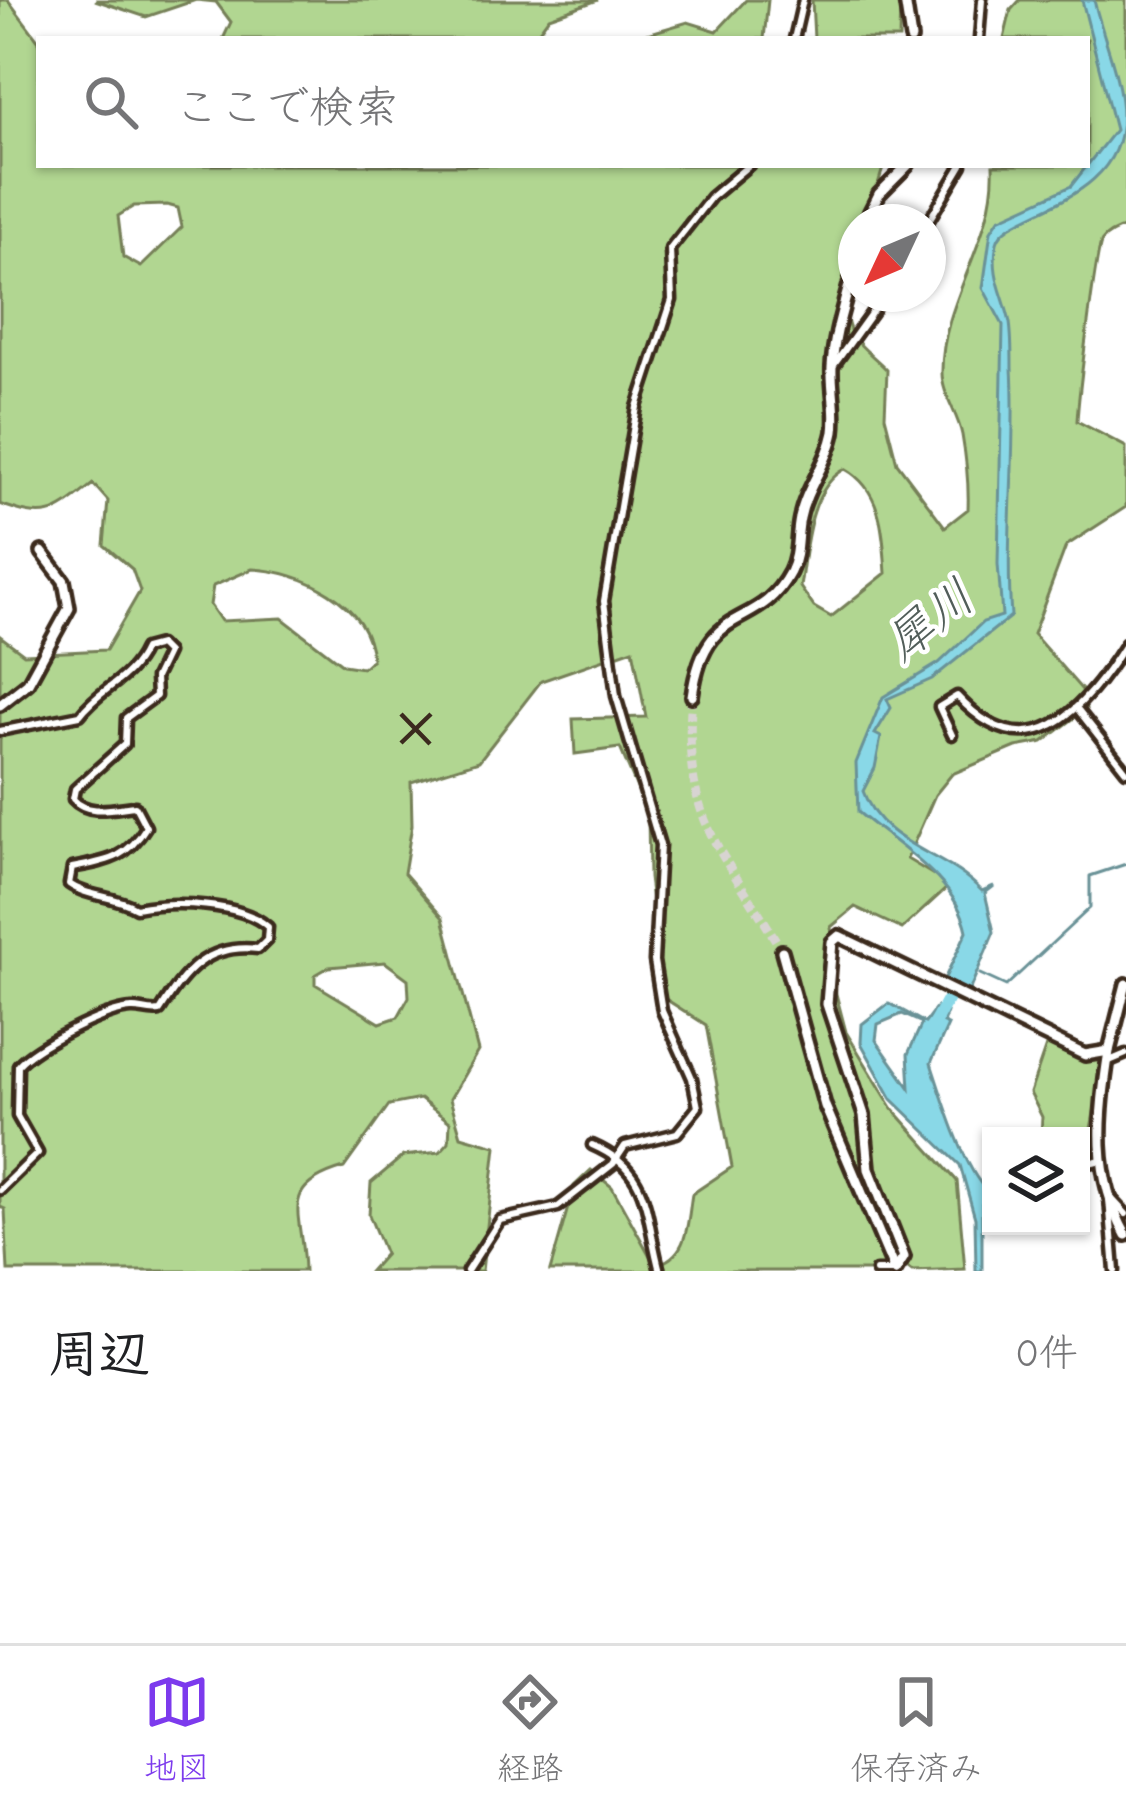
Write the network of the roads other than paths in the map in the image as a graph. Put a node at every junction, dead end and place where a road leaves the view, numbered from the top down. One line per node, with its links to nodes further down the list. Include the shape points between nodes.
1 (803, 0): 4 (street)
2 (905, 0): 5 (street)
3 (982, 0): 6 (street)
4 (795, 36)
5 (911, 36)
6 (979, 36)
7 (745, 168): 28 (street, via 670,249 672,300 643,382 604,581 616,696 660,845 654,962 662,1012 698,1107 677,1133 625,1146)
8 (905, 168): 10 (street)
9 (960, 168): 11 (street)
10 (874, 204)
11 (939, 204)
12 (844, 312): 14 (street)
13 (872, 312): 14 (street)
14 (832, 368): 17 (street, via 835,426 799,519 790,572 755,608 712,635)
15 (42, 552): 18 (street, via 64,581 69,608 28,683)
16 (1126, 643): 19 (street)
17 (692, 696)
18 (0, 705)
19 (1079, 711): 21 (street, via 1051,727 1004,730 981,722 958,696 939,707); 22 (street)
20 (0, 730): 31 (street, via 80,715 96,694 134,671 144,649 159,645 167,652 156,696 126,718 124,744 73,799 98,810 135,806 146,827 134,848 114,860 73,868 68,884 136,908 235,907 268,927 258,949 222,949 176,981 160,1011 131,1009 31,1051 18,1065 16,1115 38,1153)
21 (952, 735)
22 (1126, 771)
23 (782, 951): 38 (street, via 825,1106)
24 (1126, 983): 26 (street)
25 (1126, 1054): 26 (street)
26 (1108, 1056): 29 (street, via 1098,1115); 38 (street, via 1085,1054 839,937 832,942 826,1004 864,1115 869,1169 904,1257)
27 (592, 1145): 28 (street)
28 (618, 1156): 35 (street, via 558,1207 500,1220); 36 (street, via 641,1188)
29 (1101, 1160): 30 (street); 32 (street)
30 (1090, 1163)
31 (0, 1190)
32 (1109, 1199): 33 (street); 34 (street); 39 (street)
33 (1126, 1214)
34 (1126, 1235)
35 (467, 1271)
36 (660, 1271)
37 (876, 1271): 38 (street)
38 (894, 1271)
39 (1115, 1271)

